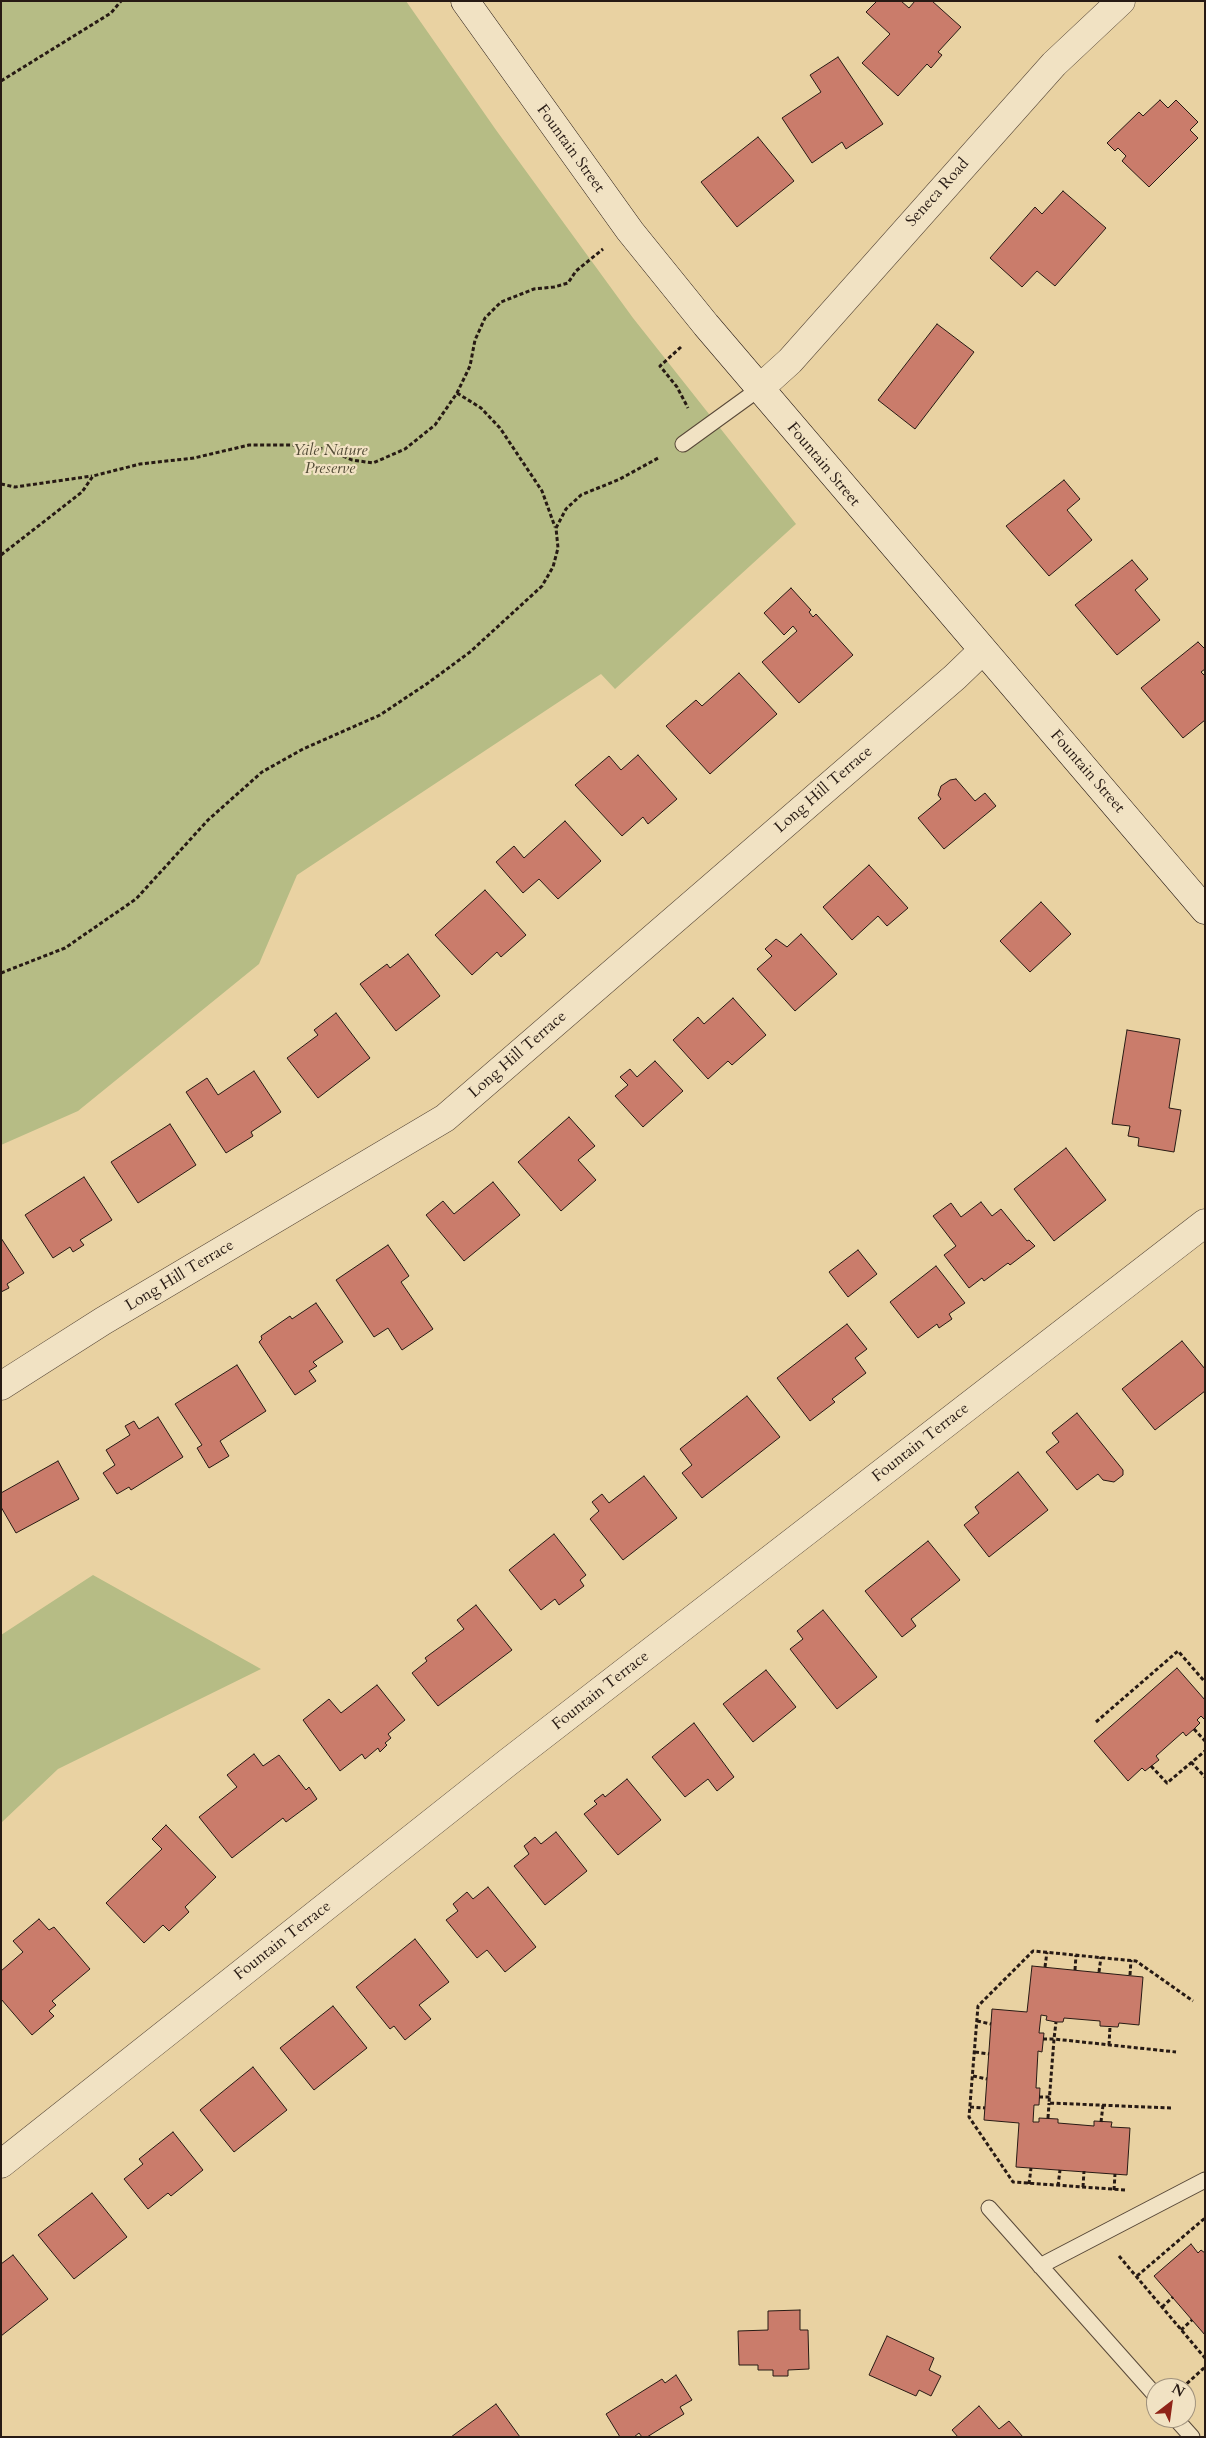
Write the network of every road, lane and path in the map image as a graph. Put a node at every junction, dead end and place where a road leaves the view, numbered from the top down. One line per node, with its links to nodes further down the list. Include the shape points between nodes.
1 (121, 1): 4 (path, via 111,13)
2 (465, 1): 5 (street, Fountain Street)
3 (1121, 1): 7 (street, Seneca Road, via 1054,64 790,361)
4 (1, 81)
5 (630, 231): 6 (street, Fountain Street); 8 (path, via 597,253 576,271 568,283 534,289 501,302 484,318 470,366)
6 (706, 325): 7 (street, Fountain Street); 9 (path, via 660,366 688,408 689,421)
7 (759, 389): 9 (lane); 14 (street, Fountain Street)
8 (457, 392): 10 (path, via 434,425 405,449 373,463 352,460 322,448 249,445 194,458 140,464); 12 (path, via 481,408 500,428 542,492)
9 (683, 444): 12 (path, via 620,479 581,495 566,509)
10 (93, 476): 11 (path, via 15,487); 13 (path, via 82,492)
11 (1, 484)
12 (556, 528): 16 (path, via 558,548 553,567 542,586 470,652 380,715 262,772 208,820 136,899 65,948)
13 (1, 555)
14 (982, 651): 15 (street, Fountain Street); 18 (street, Long Hill Terrace, via 445,1118)
15 (1205, 910)
16 (1, 973)
17 (1205, 1223): 57 (street, Fountain Terrace, via 507,1763)
18 (1, 1386)
19 (1205, 1682): 20 (path, via 1178,1651)
20 (1096, 1722)
21 (1194, 1728): 22 (path)
22 (1205, 1741)
23 (1205, 1751): 24 (path)
24 (1192, 1762): 25 (path, via 1167,1783); 26 (path)
25 (1151, 1766)
26 (1205, 1777)
27 (1046, 1952): 28 (path); 31 (path); 36 (path, via 1033,1951 978,2006)
28 (1076, 1955): 29 (path); 32 (path)
29 (1101, 1957): 30 (path); 33 (path)
30 (1131, 1960): 34 (path); 35 (path)
31 (1045, 1967)
32 (1075, 1970)
33 (1099, 1972)
34 (1130, 1976)
35 (1193, 2001)
36 (977, 2021): 38 (path); 43 (path)
37 (1056, 2022): 41 (path)
38 (991, 2024)
39 (1110, 2027): 42 (path)
40 (1043, 2039): 41 (path)
41 (1054, 2039): 42 (path); 48 (path)
42 (1108, 2045): 44 (path)
43 (975, 2052): 45 (path); 46 (path)
44 (1176, 2052)
45 (989, 2054)
46 (973, 2076): 47 (path); 52 (path)
47 (987, 2079)
48 (1050, 2097): 49 (path); 50 (path)
49 (1039, 2098)
50 (1049, 2103): 51 (path); 55 (path)
51 (1103, 2105): 54 (path); 56 (path)
52 (970, 2107): 53 (path); 63 (path, via 969,2117 1013,2182)
53 (985, 2108)
54 (1171, 2108)
55 (1048, 2118)
56 (1101, 2122)
57 (1, 2164)
58 (1030, 2168): 63 (path)
59 (1060, 2170): 64 (path)
60 (1084, 2171): 65 (path)
61 (1115, 2174): 67 (path)
62 (1205, 2180): 70 (lane)
63 (1029, 2184): 64 (path)
64 (1058, 2186): 65 (path)
65 (1083, 2187): 67 (path)
66 (1132, 2187): 67 (path)
67 (1114, 2190)
68 (989, 2208): 71 (lane)
69 (1205, 2218): 72 (path)
70 (1101, 2234): 71 (lane); 72 (path)
71 (1040, 2266): 80 (lane)
72 (1136, 2276): 74 (path)
73 (1173, 2297): 74 (path)
74 (1162, 2306): 76 (path)
75 (1192, 2320): 76 (path)
76 (1181, 2330): 77 (path)
77 (1204, 2355)
78 (1205, 2367): 79 (path)
79 (1193, 2378)
80 (1146, 2385)

